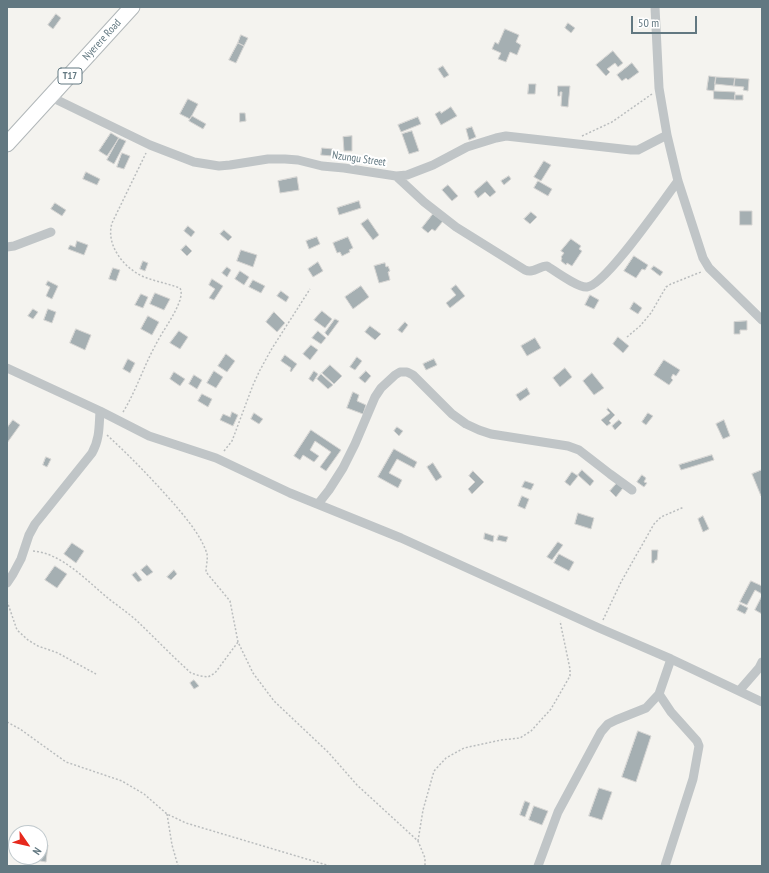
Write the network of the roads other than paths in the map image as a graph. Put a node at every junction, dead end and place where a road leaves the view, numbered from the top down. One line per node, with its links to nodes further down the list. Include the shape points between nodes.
1 (132, 7): 3 (main road, Nyerere Road / T17)
2 (655, 7): 4 (street, via 659,88)
3 (51, 97): 5 (main road, Nyerere Road / T17); 6 (street, Nzungu Street, via 150,145 194,162 219,166 285,159)
4 (667, 135): 6 (street, Nzungu Street, via 638,150 506,136 467,146 433,165 407,175); 7 (street)
5 (7, 144)
6 (396, 176): 7 (street, via 456,227 528,272 547,266 580,286 588,287 596,283 624,254)
7 (678, 181): 10 (street, via 703,258 709,268)
8 (51, 232): 9 (street)
9 (7, 247)
10 (762, 320)
11 (7, 368): 12 (street)
12 (100, 411): 14 (street, via 149,436 216,458); 15 (street, via 96,446 35,524)
13 (632, 490): 14 (street, via 573,447 491,434 466,424 452,414 413,375 400,372 394,375 375,397 343,468)
14 (318, 504): 16 (street, via 401,538)
15 (7, 582)
16 (671, 659): 18 (street); 19 (street)
17 (762, 662): 18 (street)
18 (739, 691): 20 (street)
19 (659, 694): 21 (street, via 646,708 608,724 602,732 558,812); 22 (street, via 699,746 693,779)
20 (762, 702)
21 (538, 866)
22 (665, 866)

